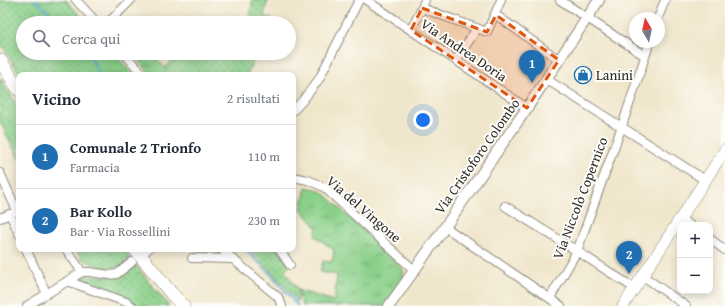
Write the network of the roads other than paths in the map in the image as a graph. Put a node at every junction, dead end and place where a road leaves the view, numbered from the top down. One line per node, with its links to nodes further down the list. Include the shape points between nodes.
1 (76, 0): 13 (street)
2 (131, 0): 14 (street)
3 (359, 0): 27 (street, via 319,79)
4 (366, 0): 17 (street, Via Andrea Doria)
5 (425, 0): 10 (street)
6 (502, 0): 12 (street)
7 (560, 0): 15 (street)
8 (599, 0): 15 (street, Via Cristoforo Colombo)
9 (664, 0): 11 (street)
10 (422, 8): 16 (street); 17 (street)
11 (660, 12)
12 (496, 14): 16 (street, via 487,32); 22 (street)
13 (91, 16)
14 (115, 16)
15 (587, 18): 19 (street); 22 (street, Via Cristoforo Colombo)
16 (477, 28): 23 (street)
17 (412, 30): 23 (street, Via Andrea Doria)
18 (648, 48): 19 (street, Via Niccolò Copernico)
19 (645, 56): 29 (street, Via Niccolò Copernico)
20 (0, 60): 26 (main road)
21 (130, 60): 24 (street)
22 (559, 60): 25 (street, Via Cristoforo Colombo)
23 (456, 61): 28 (street, Via Andrea Doria)
24 (140, 72)
25 (546, 79): 28 (street, Via Cristoforo Colombo); 29 (street)
26 (16, 85)
27 (296, 108)
28 (527, 108): 39 (street, Via Cristoforo Colombo)
29 (622, 126): 33 (street); 42 (street, Via Niccolò Copernico)
30 (725, 150): 33 (main road)
31 (0, 173): 35 (street)
32 (296, 178): 52 (street, Via del Vingone, via 324,187)
33 (705, 180): 37 (main road)
34 (505, 206): 42 (street)
35 (15, 211): 36 (street)
36 (0, 218)
37 (680, 218): 38 (street); 54 (main road)
38 (686, 222)
39 (445, 227): 52 (street, Via Cristoforo Colombo); 58 (street)
40 (713, 241): 41 (street)
41 (725, 250)
42 (577, 251): 57 (street); 58 (street, Via Niccolò Copernico)
43 (27, 252): 56 (street)
44 (68, 252): 53 (street)
45 (144, 252): 61 (main road, via 170,293)
46 (224, 252): 49 (street)
47 (281, 252): 51 (street)
48 (192, 258): 49 (street)
49 (232, 259): 62 (street, via 278,297)
50 (132, 262): 53 (street, via 116,274)
51 (290, 265)
52 (414, 270): 63 (street, Via Cristoforo Colombo)
53 (82, 272): 55 (street)
54 (643, 276): 57 (main road); 66 (street)
55 (66, 281): 59 (street); 60 (street)
56 (44, 288)
57 (634, 288): 65 (main road)
58 (550, 298): 64 (street)
59 (27, 306)
60 (132, 306)
61 (183, 306)
62 (282, 306)
63 (389, 306)
64 (561, 306)
65 (623, 306)
66 (686, 306)

